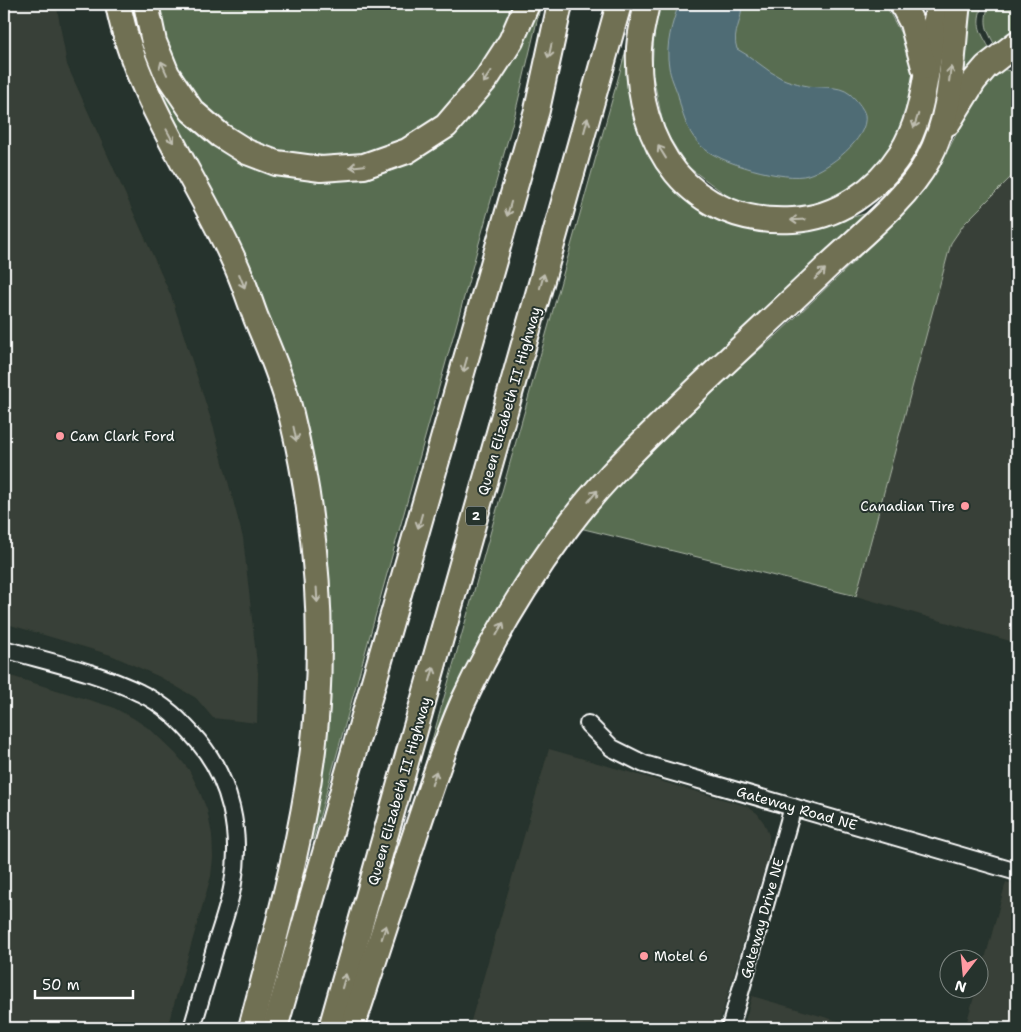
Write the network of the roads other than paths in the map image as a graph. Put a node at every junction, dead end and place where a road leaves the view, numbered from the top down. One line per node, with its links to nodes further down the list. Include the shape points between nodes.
1 (118, 4): 18 (highway, one-way to 18, via 129,52 234,262 274,360 290,411 308,502 318,616 313,748 288,888)
2 (146, 4): 3 (highway, one-way to 2, via 511,41 488,78 446,126 407,151 364,166 321,169 276,162 247,152 220,135 192,111 167,74 154,42)
3 (527, 4)
4 (560, 4): 19 (highway, one-way to 19, via 537,110)
5 (618, 4): 20 (highway, Queen Elizabeth II Highway / 2, one-way to 5)
6 (647, 4): 11 (highway, one-way to 6, via 911,135 892,166 871,188 842,207 810,219 771,221 749,218 728,212 700,196 678,174 657,145 641,94 639,48)
7 (902, 4): 11 (highway, via 912,23)
8 (938, 4): 11 (highway)
9 (958, 4): 12 (highway, one-way to 9, via 946,110)
10 (1017, 43): 12 (highway, via 974,80)
11 (926, 73)
12 (937, 139): 21 (highway, one-way to 12, via 448,739 485,657 532,578 564,531 623,461 905,192 924,167)
13 (4, 649): 17 (street, via 141,693 182,722 220,774 232,810 235,866 230,898)
14 (588, 724): 15 (street, Gateway Road NE, via 612,748 644,764)
15 (793, 807): 16 (street, Gateway Road NE); 22 (street, Gateway Drive NE)
16 (1017, 872)
17 (192, 1028)
18 (251, 1028)
19 (275, 1028)
20 (331, 1028)
21 (352, 1028)
22 (730, 1028)

